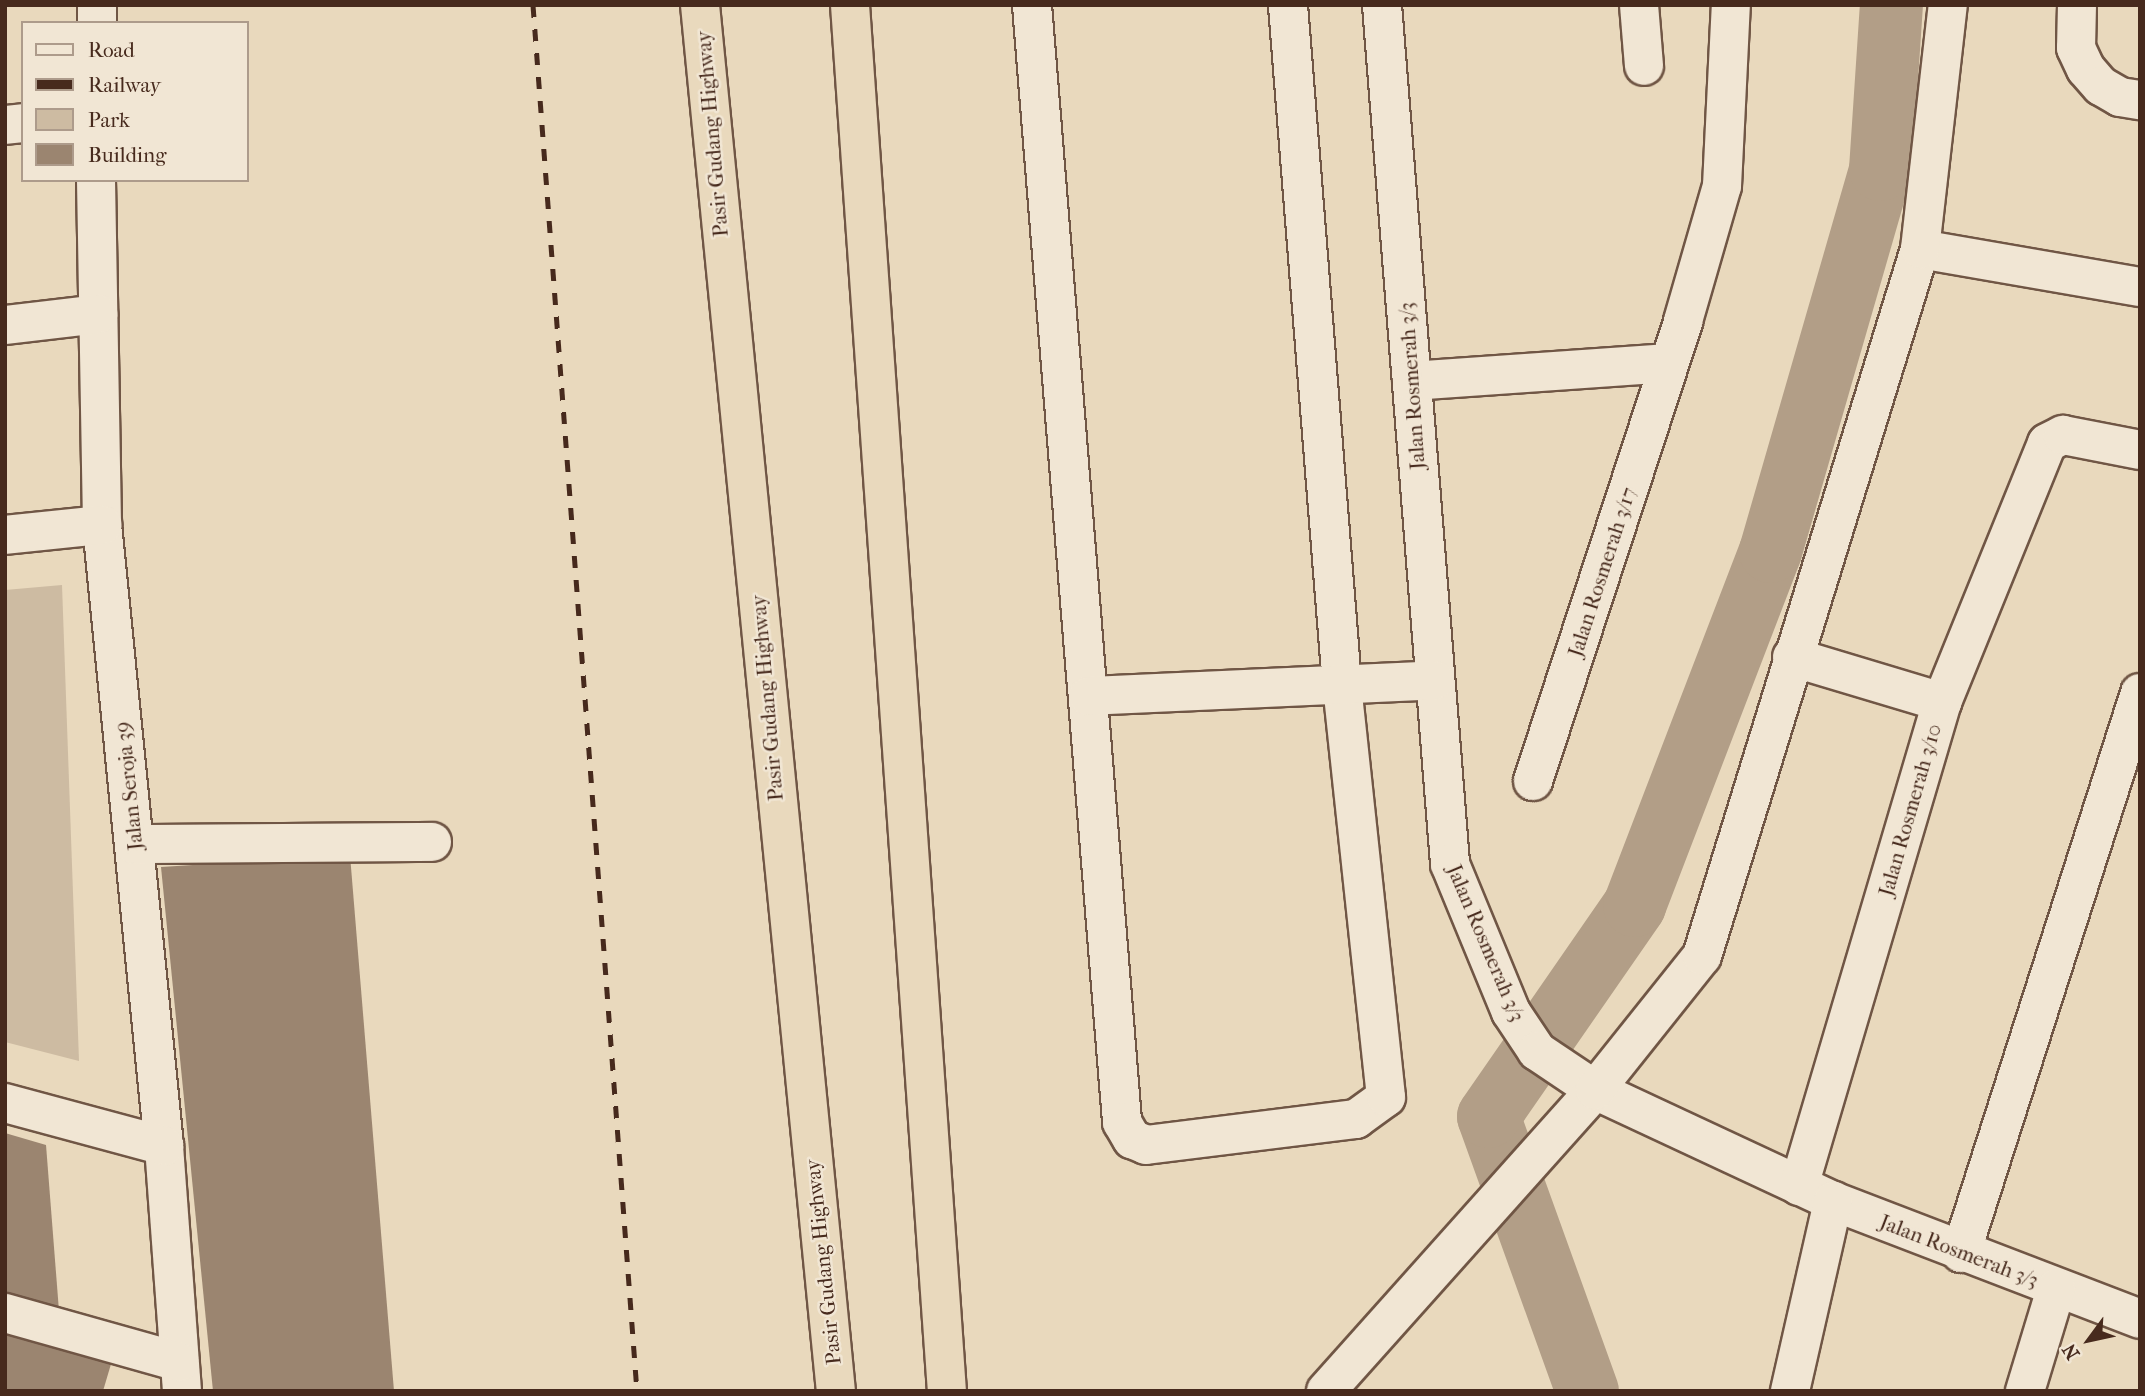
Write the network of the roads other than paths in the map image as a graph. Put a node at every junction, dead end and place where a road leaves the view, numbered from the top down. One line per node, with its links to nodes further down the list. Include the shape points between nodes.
1 (700, 5): 12 (highway, Pasir Gudang Highway)
2 (711, 5): 12 (highway)
3 (826, 5): 15 (highway)
4 (850, 5): 15 (highway)
5 (1032, 5): 30 (street)
6 (1288, 5): 28 (street)
7 (1382, 5): 22 (street, Jalan Rosmerah 3/3)
8 (1639, 5): 13 (street)
9 (1731, 5): 21 (street, Jalan Rosmerah 3/17, via 1722,186)
10 (1948, 5): 17 (street)
11 (2077, 5): 14 (street, via 2076,48 2086,69 2101,86 2120,97)
12 (704, 46): 45 (highway, Pasir Gudang Highway)
13 (1644, 66)
14 (2140, 100)
15 (863, 148): 46 (highway)
16 (96, 182): 19 (street, Jalan Seroja 39)
17 (1920, 249): 18 (street); 26 (street)
18 (2140, 287)
19 (98, 314): 20 (street); 24 (street, Jalan Seroja 39)
20 (5, 325)
21 (1668, 363): 22 (street); 32 (street, Jalan Rosmerah 3/17)
22 (1412, 381): 27 (street, Jalan Rosmerah 3/3)
23 (2140, 450): 31 (street, Jalan Rosmerah 3/10, via 2063,435 2047,443)
24 (103, 525): 25 (street); 34 (street, Jalan Seroja 39)
25 (5, 535)
26 (1792, 657): 31 (street); 35 (street, via 1702,956)
27 (1435, 680): 28 (street); 35 (street, Jalan Rosmerah 3/3, via 1450,864 1511,1012 1537,1051)
28 (1342, 684): 30 (street); 30 (street, via 1386,1097 1356,1119 1146,1145 1132,1139 1122,1122)
29 (2140, 693): 40 (street)
30 (1088, 696)
31 (1942, 702): 38 (street, Jalan Rosmerah 3/10)
32 (1533, 781)
33 (432, 842): 34 (street)
34 (134, 844): 37 (street, Jalan Seroja 39)
35 (1595, 1090): 38 (street, Jalan Rosmerah 3/3); 47 (street)
36 (5, 1103): 37 (street)
37 (164, 1146): 44 (street, Jalan Seroja 39)
38 (1799, 1186): 39 (street, Jalan Rosmerah 3/3)
39 (1833, 1201): 40 (street, Jalan Rosmerah 3/3); 48 (street)
40 (1961, 1253): 41 (street, Jalan Rosmerah 3/3)
41 (2056, 1289): 43 (street, Jalan Rosmerah 3/3); 49 (street)
42 (5, 1313): 44 (street)
43 (2140, 1318)
44 (180, 1376)
45 (836, 1391)
46 (947, 1391)
47 (1326, 1391)
48 (1790, 1391)
49 (2025, 1391)

